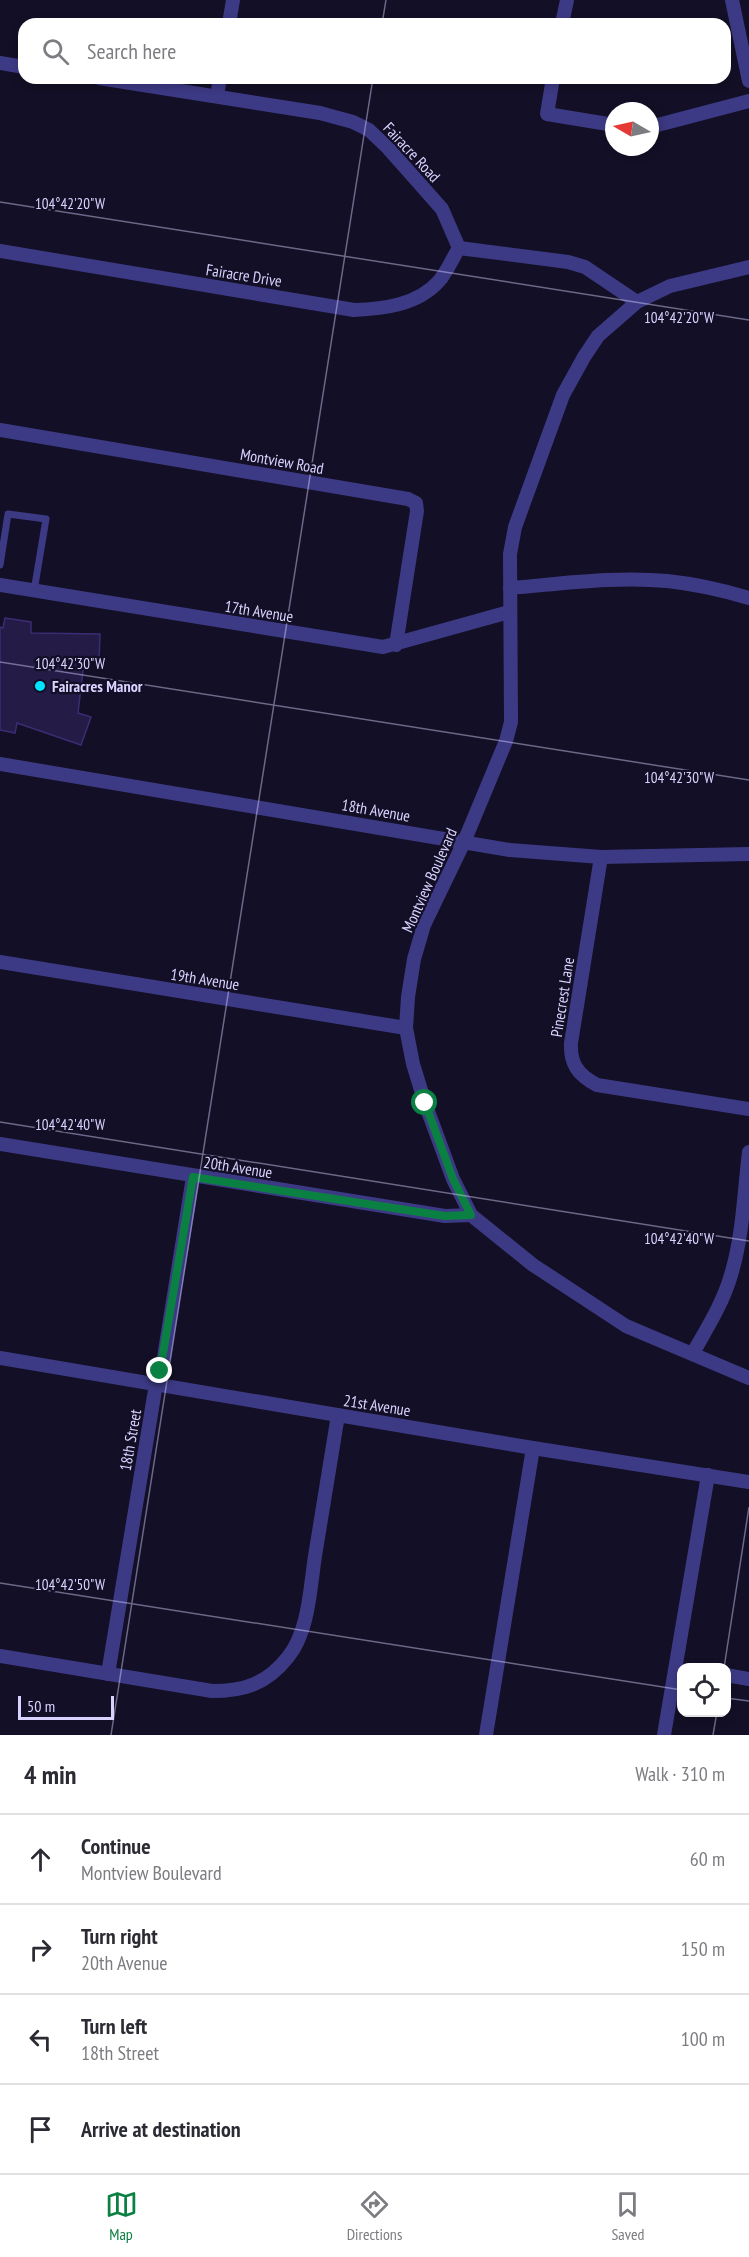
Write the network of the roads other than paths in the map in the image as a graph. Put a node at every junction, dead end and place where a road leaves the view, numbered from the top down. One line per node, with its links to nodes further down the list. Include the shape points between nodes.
1 (232, 0): 4 (street)
2 (567, 0): 5 (street)
3 (732, 0): 8 (street)
4 (230, 18)
5 (563, 18)
6 (0, 63): 7 (street)
7 (18, 66)
8 (749, 81)
9 (138, 84): 12 (street, Fairacre Road)
10 (219, 84): 12 (street)
11 (552, 84): 14 (street, via 547,114)
12 (217, 96): 16 (street, Fairacre Road, via 320,113 369,130 442,210)
13 (749, 101): 15 (street)
14 (605, 124)
15 (659, 125)
16 (459, 248): 17 (street, Fairacre Drive, via 438,282 423,293 395,306 354,310); 19 (street, via 585,267)
17 (0, 251)
18 (749, 267): 19 (street, Montview Boulevard, via 670,286)
19 (637, 302): 23 (street, Montview Boulevard, via 598,336 563,395 515,526)
20 (0, 430): 27 (street, Montview Road, via 416,503)
21 (0, 565): 24 (lane, via 8,514 46,519)
22 (0, 585): 24 (street, 17th Avenue)
23 (510, 588): 25 (street, via 616,580 666,581); 26 (street, Montview Boulevard)
24 (34, 591): 27 (street, 17th Avenue, via 360,645)
25 (749, 598)
26 (510, 612): 27 (street, 17th Avenue); 29 (street, Montview Boulevard, via 511,722)
27 (396, 645)
28 (0, 764): 29 (street, 18th Avenue)
29 (464, 842): 31 (street, 18th Avenue); 33 (street, Montview Boulevard, via 429,915 414,959)
30 (749, 854): 31 (street, 18th Avenue)
31 (601, 857): 34 (street, Pinecrest Lane, via 571,1043 575,1069 597,1085)
32 (0, 962): 33 (street, 19th Avenue)
33 (406, 1028): 38 (street, Montview Boulevard, via 412,1064 425,1103)
34 (749, 1109)
35 (0, 1144): 37 (street, 20th Avenue)
36 (749, 1152): 39 (street, via 730,1276)
37 (193, 1177): 38 (street, 20th Avenue, via 445,1216); 42 (street, 18th Street, via 164,1357)
38 (471, 1215): 39 (street, Montview Boulevard, via 533,1265 626,1326)
39 (693, 1353): 41 (street, Montview Boulevard)
40 (0, 1358): 42 (street, 21st Avenue)
41 (749, 1378)
42 (156, 1384): 43 (street, 21st Avenue); 49 (street, 18th Street)
43 (338, 1415): 44 (street, 21st Avenue); 49 (street, via 304,1622 290,1656 271,1674 235,1691 212,1691)
44 (533, 1448): 45 (street, 21st Avenue); 53 (street)
45 (708, 1475): 46 (street, 21st Avenue); 48 (street)
46 (749, 1482)
47 (0, 1656): 49 (street)
48 (681, 1663)
49 (108, 1674)
50 (731, 1676): 51 (street)
51 (749, 1679)
52 (677, 1680): 54 (street)
53 (486, 1735)
54 (664, 1735)

